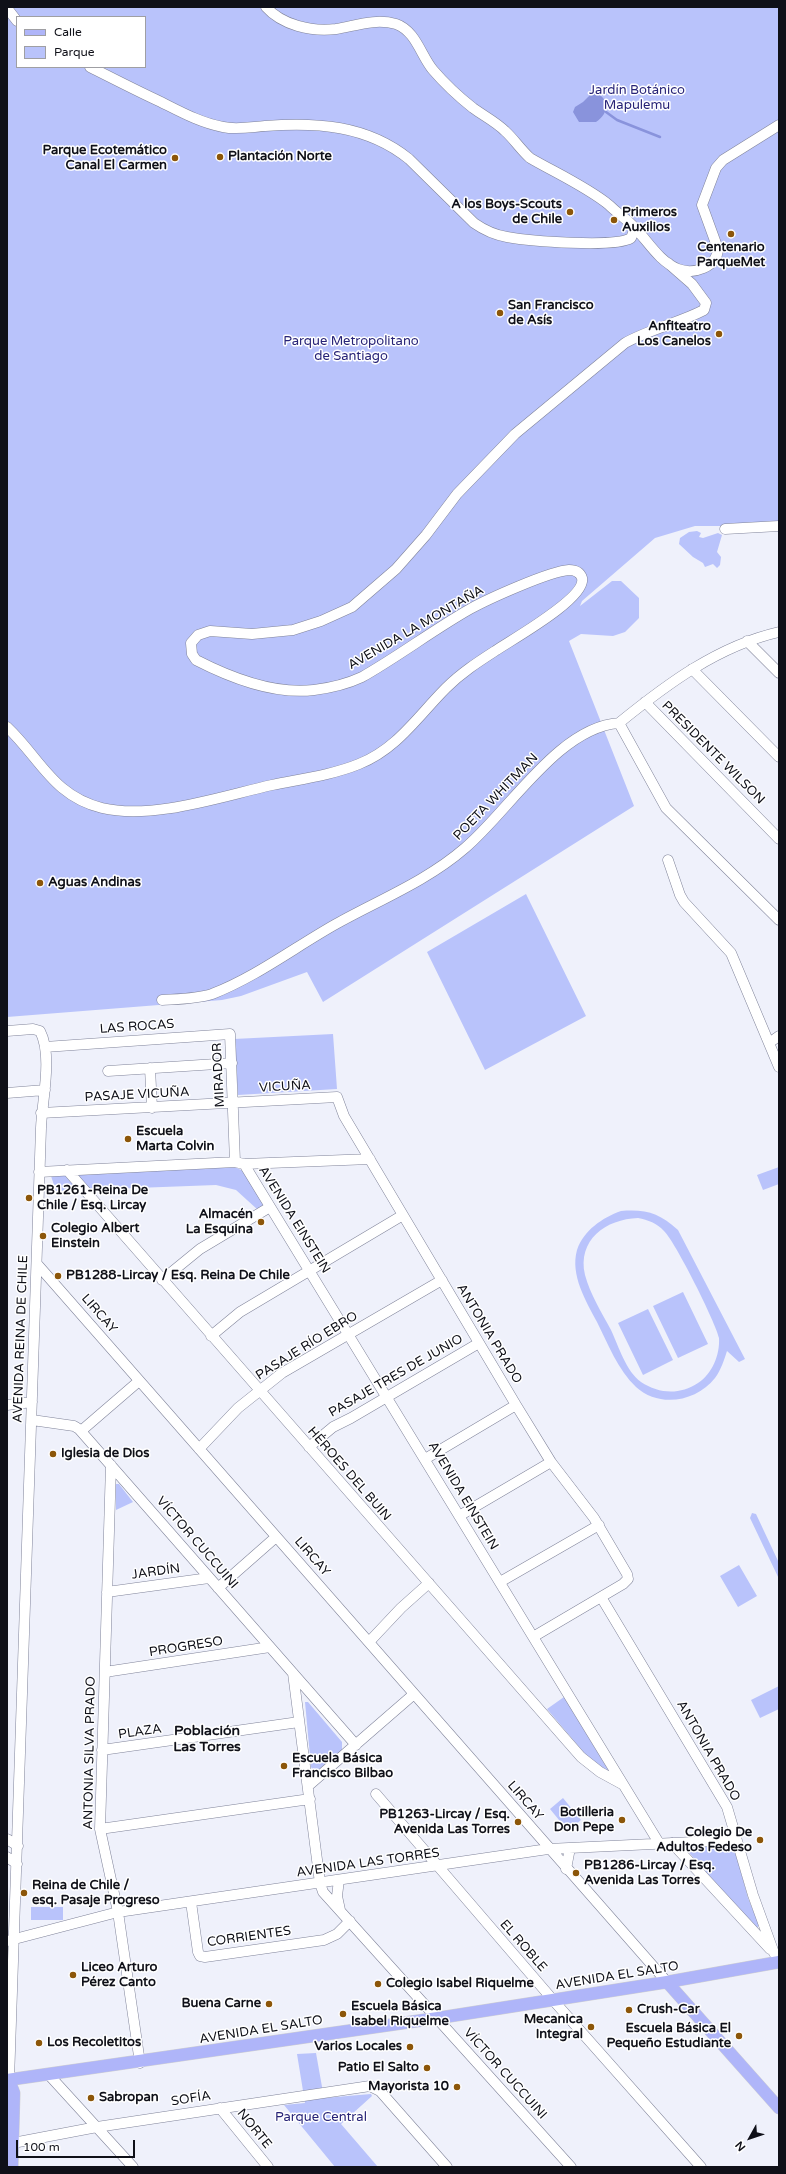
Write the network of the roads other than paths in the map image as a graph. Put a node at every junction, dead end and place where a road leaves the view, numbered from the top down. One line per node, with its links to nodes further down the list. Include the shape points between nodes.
1 (266, 7): 6 (street, via 282,21 312,28 334,29 379,22 395,24 405,29 433,70 465,101 506,132 530,158 607,204)
2 (7, 8): 3 (street)
3 (16, 20)
4 (92, 68): 6 (street, via 193,117 220,127 234,129 323,125 340,127 374,138 409,159 483,229 502,236 579,243 619,243 631,238)
5 (779, 125): 7 (street, via 723,160 716,168 702,205 718,249 718,255 713,261 696,271 683,270)
6 (635, 228): 7 (street)
7 (665, 261): 16 (street, AVENIDA LA MONTAÑA, via 692,284 706,303 704,310 625,343 515,434 457,494 404,559 363,599 337,615 303,627 264,634 210,632 198,635 191,643 192,654 196,660 250,682 281,690 316,690 360,678 474,606 554,573 571,570 578,572 582,583 576,595 466,671 387,748 372,758 344,770 187,804 147,811 122,811 84,803 64,790 48,776)
8 (779, 526): 9 (street)
9 (726, 529)
10 (779, 632): 11 (street, POETA WHITMAN)
11 (747, 641): 12 (street, POETA WHITMAN, via 722,651); 13 (street)
12 (692, 669): 14 (street, POETA WHITMAN); 17 (street)
13 (779, 674)
14 (645, 702): 15 (street, POETA WHITMAN); 18 (street, PRESIDENTE WILSON)
15 (619, 723): 20 (street, via 666,808); 21 (street, POETA WHITMAN, via 610,723 592,731 556,754 465,848 416,882 336,924 255,974 211,994)
16 (7, 727)
17 (779, 757)
18 (779, 839)
19 (668, 860): 25 (street, via 684,902 731,953)
20 (779, 920)
21 (162, 1000)
22 (7, 1031): 26 (street, AVENIDA REINA DE CHILE, via 40,1031)
23 (230, 1034): 26 (street, LAS ROCAS); 27 (street, MIRADOR)
24 (779, 1036): 25 (street)
25 (769, 1043): 28 (street)
26 (46, 1047): 31 (street, AVENIDA REINA DE CHILE)
27 (232, 1063): 29 (street); 34 (street, MIRADOR)
28 (779, 1067)
29 (150, 1068): 30 (street); 35 (street)
30 (108, 1071)
31 (45, 1090): 32 (street); 36 (street, AVENIDA REINA DE CHILE)
32 (7, 1093)
33 (337, 1097): 34 (street, VICUÑA); 37 (street, ANTONIA PRADO, via 344,1116)
34 (234, 1102): 35 (street, PASAJE VICUÑA); 38 (street, MIRADOR)
35 (152, 1108): 36 (street, PASAJE VICUÑA)
36 (41, 1113): 40 (street, AVENIDA REINA DE CHILE)
37 (370, 1159): 38 (street, AVENIDA EINSTEIN); 42 (street, ANTONIA PRADO)
38 (240, 1163): 39 (street, AVENIDA EINSTEIN); 41 (street, AVENIDA EINSTEIN)
39 (67, 1170): 40 (street, AVENIDA EINSTEIN); 45 (street, HÉROES DEL BUIN)
40 (39, 1172): 43 (street, AVENIDA REINA DE CHILE)
41 (270, 1207): 44 (street, AVENIDA EINSTEIN); 45 (street, via 190,1255)
42 (403, 1215): 44 (street); 46 (street, ANTONIA PRADO)
43 (36, 1264): 50 (street, LIRCAY); 53 (street, AVENIDA REINA DE CHILE)
44 (310, 1272): 47 (street, AVENIDA EINSTEIN); 48 (street, via 240,1312)
45 (162, 1280): 48 (street, HÉROES DEL BUIN)
46 (442, 1280): 47 (street, PASAJE RÍO EBRO); 49 (street, ANTONIA PRADO)
47 (349, 1334): 51 (street, PASAJE RÍO EBRO, via 282,1373); 52 (street, AVENIDA EINSTEIN)
48 (211, 1336): 51 (street, HÉROES DEL BUIN)
49 (479, 1343): 52 (street, PASAJE TRES DE JUNIO); 55 (street, ANTONIA PRADO)
50 (139, 1381): 57 (street); 59 (street, LIRCAY)
51 (259, 1391): 58 (street, HÉROES DEL BUIN); 59 (street, PASAJE RÍO EBRO, via 230,1416)
52 (387, 1397): 58 (street, PASAJE TRES DE JUNIO, via 335,1425); 60 (street, AVENIDA EINSTEIN)
53 (32, 1402): 54 (street); 56 (street, AVENIDA REINA DE CHILE)
54 (7, 1405)
55 (516, 1405): 60 (street); 61 (street, ANTONIA PRADO)
56 (32, 1420): 57 (street, via 74,1426); 90 (street, AVENIDA REINA DE CHILE)
57 (81, 1431): 62 (street, VÍCTOR CUCCUINI)
58 (309, 1448): 68 (street, HÉROES DEL BUIN)
59 (199, 1450): 65 (street, LIRCAY)
60 (425, 1459): 63 (street, AVENIDA EINSTEIN)
61 (551, 1462): 63 (street); 64 (street, ANTONIA PRADO)
62 (111, 1465): 66 (street, VÍCTOR CUCCUINI); 70 (street, ANTONIA SILVA PRADO)
63 (459, 1516): 67 (street, AVENIDA EINSTEIN)
64 (599, 1525): 67 (street); 71 (street, ANTONIA PRADO, via 627,1571 628,1579)
65 (276, 1537): 69 (street); 73 (street, LIRCAY)
66 (210, 1578): 69 (street, VÍCTOR CUCCUINI); 70 (street, JARDÍN)
67 (500, 1582): 72 (street, AVENIDA EINSTEIN)
68 (429, 1583): 73 (street); 81 (street, HÉROES DEL BUIN, via 581,1756 600,1772)
69 (218, 1588): 74 (street, VÍCTOR CUCCUINI)
70 (107, 1592): 75 (street, ANTONIA SILVA PRADO)
71 (601, 1597): 72 (street); 87 (street, ANTONIA PRADO, via 727,1807)
72 (533, 1637): 81 (street, AVENIDA EINSTEIN)
73 (369, 1642): 77 (street, LIRCAY)
74 (270, 1647): 75 (street, PROGRESO); 76 (street, VÍCTOR CUCCUINI)
75 (105, 1672): 80 (street, ANTONIA SILVA PRADO)
76 (292, 1672): 78 (street, VÍCTOR CUCCUINI); 79 (street, VÍCTOR CUCCUINI)
77 (414, 1694): 79 (street); 92 (street, LIRCAY)
78 (299, 1722): 80 (street, PLAZA); 82 (street, VÍCTOR CUCCUINI)
79 (356, 1745): 82 (street)
80 (102, 1750): 85 (street, ANTONIA SILVA PRADO)
81 (622, 1784): 88 (street, AVENIDA EINSTEIN)
82 (308, 1786): 84 (street, VÍCTOR CUCCUINI)
83 (376, 1794): 95 (street, EL ROBLE)
84 (310, 1799): 85 (street); 98 (street, VÍCTOR CUCCUINI)
85 (100, 1829): 101 (street, ANTONIA SILVA PRADO)
86 (7, 1839): 90 (street)
87 (736, 1840): 89 (street, AVENIDA LAS TORRES); 104 (street, ANTONIA PRADO, via 760,1916)
88 (659, 1843): 89 (street, AVENIDA LAS TORRES); 91 (street, AVENIDA LAS TORRES)
89 (672, 1843): 104 (street)
90 (18, 1846): 94 (street, AVENIDA REINA DE CHILE)
91 (570, 1848): 92 (street, AVENIDA LAS TORRES); 96 (street)
92 (548, 1849): 95 (street, AVENIDA LAS TORRES); 96 (street, LIRCAY)
93 (7, 1857): 94 (street)
94 (17, 1864): 103 (street, AVENIDA REINA DE CHILE)
95 (438, 1866): 97 (street, AVENIDA LAS TORRES); 106 (street, EL ROBLE)
96 (566, 1869): 105 (street, LIRCAY)
97 (339, 1880): 98 (street, AVENIDA LAS TORRES); 100 (street, via 337,1896)
98 (320, 1883): 99 (street, AVENIDA LAS TORRES); 100 (street, VÍCTOR CUCCUINI, via 326,1896)
99 (191, 1902): 101 (street, AVENIDA LAS TORRES); 102 (street, CORRIENTES, via 198,1952 200,1956 205,1957 324,1940 337,1934)
100 (340, 1910): 102 (street, VÍCTOR CUCCUINI)
101 (118, 1912): 103 (street, AVENIDA LAS TORRES); 108 (street, ANTONIA SILVA PRADO)
102 (350, 1921): 107 (street, VÍCTOR CUCCUINI)
103 (11, 1940): 110 (street, AVENIDA REINA DE CHILE)
104 (777, 1958): 105 (main road, AVENIDA EL SALTO)
105 (667, 1982): 106 (main road, AVENIDA EL SALTO); 112 (main road, LIRCAY)
106 (553, 2000): 107 (main road, AVENIDA EL SALTO); 120 (street, EL ROBLE)
107 (438, 2018): 108 (main road, AVENIDA EL SALTO); 119 (street, VÍCTOR CUCCUINI)
108 (140, 2063): 109 (main road, AVENIDA EL SALTO)
109 (49, 2075): 110 (main road, AVENIDA EL SALTO); 113 (street)
110 (8, 2080): 114 (main road, via 14,2093)
111 (220, 2108): 113 (street, SOFÍA); 117 (street, NORTE); 118 (street, SOFÍA, via 374,2087)
112 (779, 2108)
113 (97, 2127): 114 (street, SOFÍA); 116 (street)
114 (13, 2143): 115 (main road)
115 (12, 2167)
116 (133, 2167)
117 (268, 2167)
118 (447, 2167)
119 (570, 2167)
120 (701, 2167)

